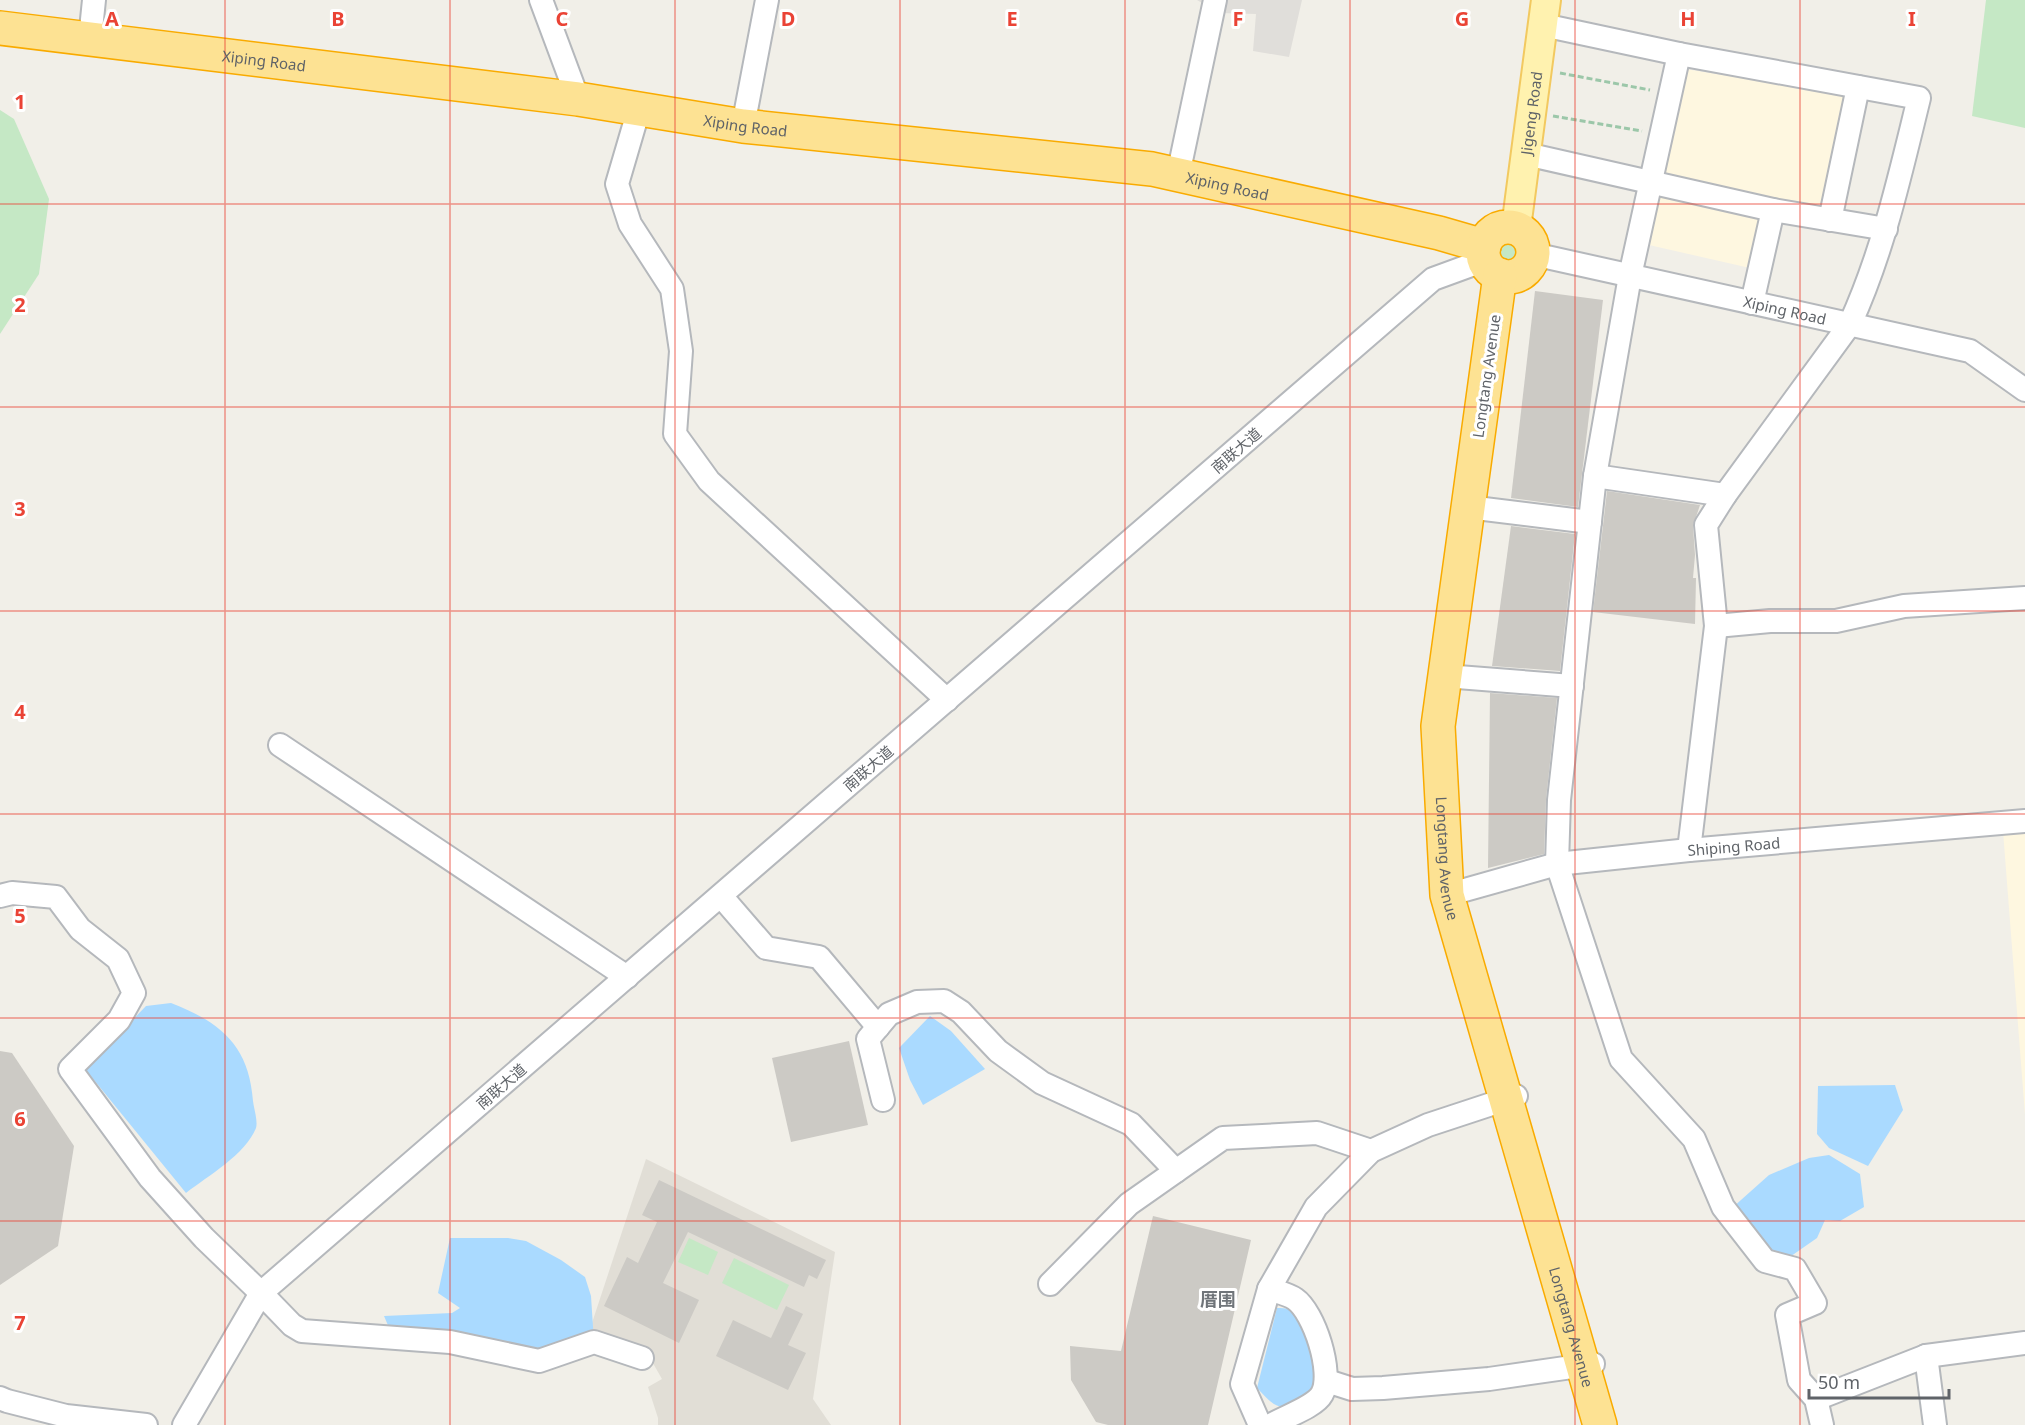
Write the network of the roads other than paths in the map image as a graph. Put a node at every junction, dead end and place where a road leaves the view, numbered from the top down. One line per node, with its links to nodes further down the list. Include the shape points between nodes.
1 (94, 0): 7 (street)
2 (541, 0): 10 (street)
3 (767, 0): 12 (street)
4 (1215, 0): 14 (street)
5 (1544, 13): 8 (street); 13 (main road, Jigeng Road)
6 (0, 28): 7 (highway, Xiping Road)
7 (90, 39): 10 (highway, Xiping Road)
8 (1679, 54): 9 (street); 15 (street)
9 (1858, 87): 17 (street); 18 (street, via 1918,98)
10 (578, 99): 11 (highway, Xiping Road)
11 (639, 109): 12 (highway, Xiping Road); 33 (street, via 617,184 630,224 672,289 681,351 675,434 709,481)
12 (743, 126): 14 (highway, Xiping Road, via 1152,169)
13 (1526, 154): 15 (street); 19 (main road, Jigeng Road)
14 (1178, 175): 20 (highway, Xiping Road, via 1439,233)
15 (1651, 182): 16 (street); 21 (street)
16 (1773, 210): 17 (street); 22 (street)
17 (1830, 220): 18 (street)
18 (1886, 229): 23 (street)
19 (1524, 241): 20 (highway, via 1532,260 1525,270 1514,276); 20 (highway, via 1508,227 1500,228 1487,238); 21 (street, Xiping Road)
20 (1494, 264): 27 (highway, Longtang Avenue); 33 (street, 南联大道, via 1434,279)
21 (1630, 276): 22 (street, Xiping Road); 25 (street)
22 (1752, 303): 23 (street, Xiping Road)
23 (1850, 324): 24 (street, Xiping Road, via 1970,351); 26 (street)
24 (2025, 390)
25 (1595, 476): 26 (street); 28 (street)
26 (1725, 495): 30 (street, via 1706,525)
27 (1472, 507): 28 (street); 31 (highway, Longtang Avenue)
28 (1590, 522): 32 (street)
29 (2025, 598): 30 (street, via 1904,606 1836,621)
30 (1716, 626): 36 (street)
31 (1449, 677): 32 (street); 38 (highway, Longtang Avenue, via 1446,726)
32 (1572, 686): 37 (street, via 1559,800)
33 (947, 700): 40 (street, 南联大道)
34 (280, 745): 41 (street)
35 (2025, 821): 36 (street, Shiping Road)
36 (1689, 850): 37 (street, Shiping Road)
37 (1557, 864): 38 (street, Shiping Road); 57 (street, via 1621,1059 1694,1139 1724,1208 1765,1261 1795,1269 1815,1303 1787,1315 1799,1380)
38 (1452, 893): 43 (highway, Longtang Avenue)
39 (0, 896): 49 (street, via 12,893 56,897 80,929 118,959 135,993 119,1020 70,1069 150,1178)
40 (721, 896): 41 (street, 南联大道); 42 (street, via 766,948 819,957)
41 (627, 977): 49 (street, 南联大道)
42 (878, 1027): 44 (street, via 868,1038); 46 (street, via 889,1014 917,1002 944,1001 961,1012 998,1051 1042,1083 1131,1124)
43 (1511, 1098): 45 (street, via 1428,1125); 53 (highway, Longtang Avenue)
44 (883, 1100)
45 (1371, 1150): 46 (street, via 1317,1133 1223,1138); 48 (street, via 1316,1207)
46 (1176, 1171): 47 (street, via 1129,1204)
47 (1050, 1284)
48 (1269, 1289): 54 (street, via 1294,1298 1304,1309 1320,1342); 55 (street)
49 (261, 1293): 52 (street, via 291,1325 302,1331 450,1342 539,1361 594,1342); 60 (street, 南联大道)
50 (2025, 1343): 51 (street)
51 (1926, 1356): 57 (street); 65 (street)
52 (642, 1358)
53 (1588, 1364): 54 (street, via 1489,1379 1383,1388 1352,1389); 62 (highway, Longtang Avenue); 63 (highway, Longtang Avenue)
54 (1326, 1381): 58 (street, via 1322,1395 1313,1403)
55 (1242, 1384): 58 (street); 61 (street)
56 (0, 1398): 59 (street, via 66,1416)
57 (1816, 1399): 64 (street)
58 (1277, 1421)
59 (146, 1425)
60 (184, 1425)
61 (1260, 1425)
62 (1600, 1425)
63 (1611, 1425)
64 (1822, 1425)
65 (1935, 1425)

